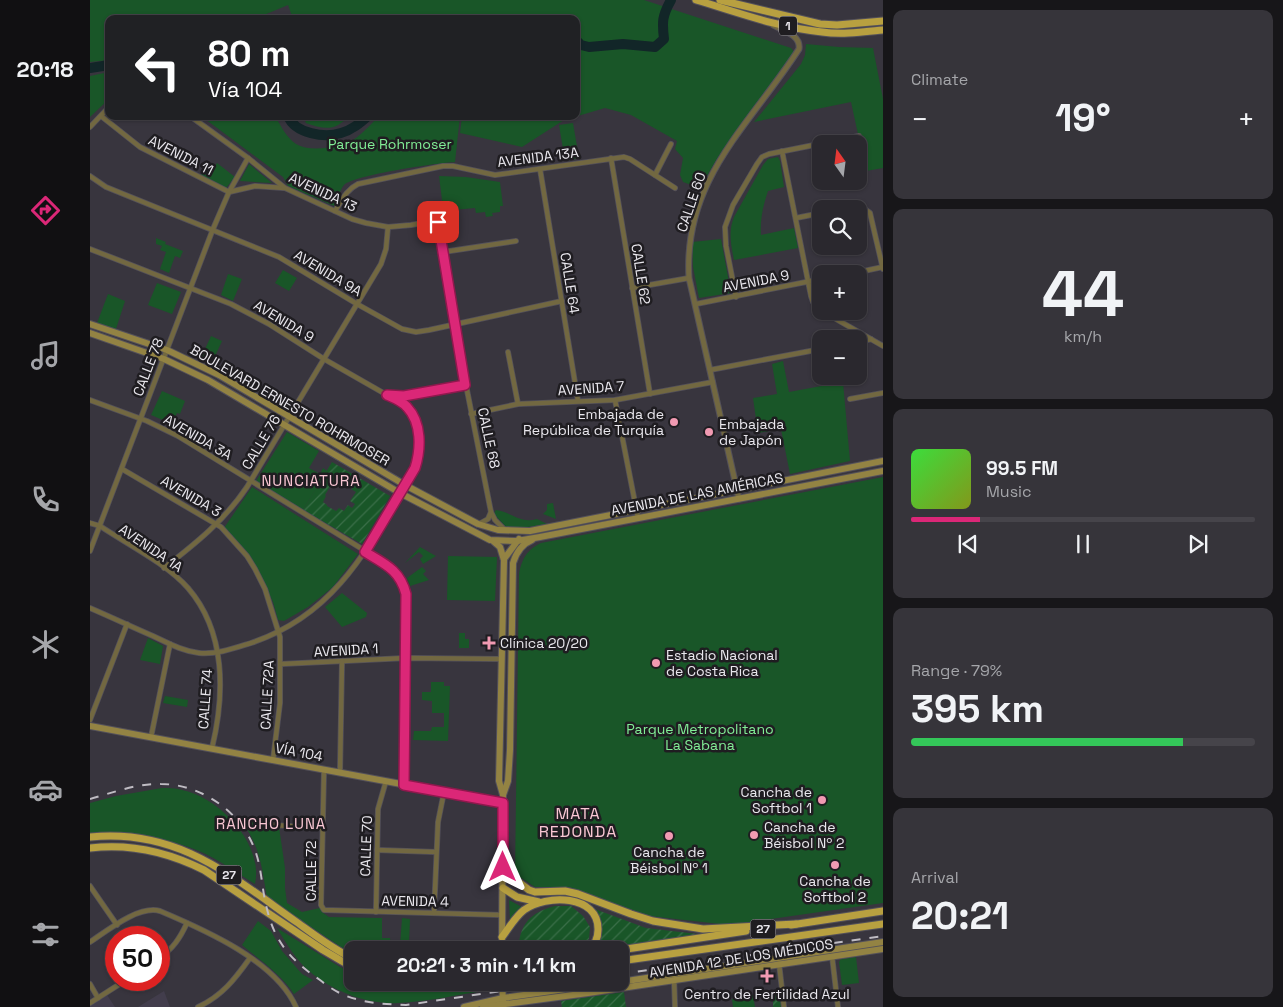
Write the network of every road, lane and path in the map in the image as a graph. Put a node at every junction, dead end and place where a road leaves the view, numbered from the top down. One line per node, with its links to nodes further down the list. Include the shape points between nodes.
1 (696, 0): 3 (highway, 1)
2 (720, 0): 4 (highway, 1, via 820,24)
3 (759, 18): 5 (highway, 1, via 821,32); 35 (street, CALLE 60, via 795,37 799,50 719,160 693,223 689,241)
4 (883, 21)
5 (883, 30)
6 (105, 112): 7 (street)
7 (101, 116): 8 (street, AVENIDA 11); 11 (street)
8 (105, 119)
9 (106, 120): 22 (street, AVENIDA 11, via 140,147)
10 (196, 120): 15 (street, AVENIDA 13)
11 (90, 127)
12 (671, 144): 18 (street)
13 (812, 145): 14 (street)
14 (782, 151): 26 (street); 40 (street, via 762,157 733,205 726,227 726,246)
15 (248, 158): 20 (street, AVENIDA 13); 22 (street, CALLE 78)
16 (611, 158): 17 (street, AVENIDA 13A); 18 (street, AVENIDA 13A, via 630,159); 39 (street, CALLE 62)
17 (540, 169): 24 (street, AVENIDA 13A, via 495,175 447,166 411,173 350,188); 42 (street, CALLE 64)
18 (655, 175): 21 (street, AVENIDA 13A)
19 (90, 176): 29 (street, AVENIDA 9A, via 106,188)
20 (285, 188): 22 (street, via 254,186); 24 (street, AVENIDA 13)
21 (675, 188)
22 (229, 192): 29 (street, CALLE 78)
23 (867, 210): 33 (street, via 872,218)
24 (335, 211): 28 (street, AVENIDA 13, via 366,223)
25 (812, 215): 26 (street)
26 (796, 218): 37 (street)
27 (438, 222): 28 (street, AVENIDA 13); 32 (street, CALLE 68)
28 (388, 227): 43 (street, CALLE 76, via 381,264)
29 (212, 229): 38 (street, CALLE 78); 43 (street, AVENIDA 9A, via 279,257)
30 (516, 241): 32 (street)
31 (90, 249): 38 (street, AVENIDA 9)
32 (443, 252): 47 (street, CALLE 68)
33 (883, 268): 34 (street)
34 (867, 271)
35 (689, 278): 39 (street); 44 (street, CALLE 60)
36 (812, 281): 37 (street, AVENIDA 9)
37 (808, 282): 40 (street, AVENIDA 9); 41 (street)
38 (191, 288): 52 (street, CALLE 78); 56 (street, AVENIDA 9, via 269,324)
39 (632, 288): 61 (street, CALLE 62)
40 (736, 296): 44 (street, AVENIDA 9)
41 (812, 298)
42 (562, 301): 47 (street, AVENIDA 9A); 66 (street, CALLE 64)
43 (356, 304): 47 (street, AVENIDA 9A, via 402,329 416,332); 56 (street, CALLE 76)
44 (696, 304): 57 (street, CALLE 60)
45 (837, 320): 49 (street)
46 (90, 324): 52 (main road, BOULEVARD ERNESTO ROHRMOSER)
47 (454, 324): 59 (street, CALLE 68)
48 (90, 334): 55 (main road, BOULEVARD ERNESTO ROHRMOSER)
49 (871, 339): 50 (street); 51 (street)
50 (867, 340)
51 (883, 346)
52 (167, 350): 55 (street, CALLE 78); 69 (main road, BOULEVARD ERNESTO ROHRMOSER)
53 (812, 351): 57 (street)
54 (508, 352): 67 (street)
55 (164, 359): 70 (street, CALLE 78); 71 (main road, BOULEVARD ERNESTO ROHRMOSER, via 208,380)
56 (324, 359): 62 (street, AVENIDA 9); 69 (street, CALLE 76)
57 (710, 370): 58 (street, CALLE 60)
58 (713, 382): 61 (street, AVENIDA 7); 77 (street, CALLE 60)
59 (465, 385): 62 (street, via 404,396); 68 (street, CALLE 68)
60 (883, 393): 63 (street)
61 (650, 394): 65 (street, AVENIDA 7)
62 (387, 395): 76 (street, AVENIDA 9, via 407,407 414,417 420,442 415,468)
63 (850, 399)
64 (90, 400): 70 (street, AVENIDA 3A)
65 (615, 400): 66 (street, AVENIDA 7); 80 (street)
66 (578, 401): 67 (street, AVENIDA 7)
67 (518, 404): 68 (street, AVENIDA 7)
68 (471, 414): 81 (street, CALLE 68)
69 (290, 416): 71 (street, CALLE 76); 76 (main road, BOULEVARD ERNESTO ROHRMOSER)
70 (140, 419): 73 (street, CALLE 78); 75 (street, AVENIDA 3A, via 178,436)
71 (284, 425): 75 (street, CALLE 76); 78 (main road, BOULEVARD ERNESTO ROHRMOSER)
72 (883, 461): 77 (main road, AVENIDA DE LAS AMÉRICAS)
73 (122, 469): 85 (street, AVENIDA 3); 86 (street, CALLE 78)
74 (883, 471): 79 (main road, AVENIDA DE LAS AMÉRICAS)
75 (250, 482): 85 (street, CALLE 76); 93 (street, AVENIDA 3A)
76 (405, 485): 78 (street, AVENIDA 9); 84 (main road, BOULEVARD ERNESTO ROHRMOSER)
77 (737, 490): 79 (street, CALLE 60); 80 (main road, AVENIDA DE LAS AMÉRICAS)
78 (400, 493): 90 (main road, BOULEVARD ERNESTO ROHRMOSER); 93 (street, AVENIDA 9)
79 (739, 499): 82 (main road, AVENIDA DE LAS AMÉRICAS)
80 (636, 510): 82 (street); 88 (main road, AVENIDA DE LAS AMÉRICAS)
81 (491, 512): 84 (street, via 485,521); 87 (street, CALLE 68)
82 (638, 518): 89 (main road, AVENIDA DE LAS AMÉRICAS)
83 (90, 523): 86 (street, AVENIDA 1A)
84 (478, 524): 87 (main road, BOULEVARD ERNESTO ROHRMOSER)
85 (217, 525): 95 (street, CALLE 76); 98 (street, AVENIDA 3, via 233,539 255,569)
86 (100, 526): 92 (street, CALLE 78); 95 (street, AVENIDA 1A)
87 (506, 530): 88 (main road, BOULEVARD ERNESTO ROHRMOSER)
88 (530, 531): 91 (main road)
89 (540, 537): 91 (main road, AVENIDA DE LAS AMÉRICAS); 115 (main road, via 520,548 513,563 510,750 508,781)
90 (490, 540): 91 (main road, BOULEVARD ERNESTO ROHRMOSER); 94 (main road, via 500,547)
91 (516, 540): 94 (main road)
92 (90, 552)
93 (365, 552): 98 (street, AVENIDA 9, via 323,602); 101 (street, via 397,573 404,584)
94 (504, 560): 102 (main road)
95 (164, 568): 100 (street, AVENIDA 1A, via 187,587 201,606 212,627)
96 (90, 608): 97 (street)
97 (126, 624): 99 (street); 105 (street)
98 (279, 632): 100 (street); 104 (street, CALLE 72A)
99 (170, 644): 100 (street, via 201,653); 107 (street)
100 (218, 652): 108 (street, CALLE 74, via 220,692)
101 (406, 658): 102 (street, AVENIDA 1); 103 (street, AVENIDA 1); 113 (street)
102 (502, 659): 115 (main road, via 499,781)
103 (342, 661): 104 (street, AVENIDA 1); 111 (street)
104 (281, 664): 109 (street, CALLE 72A, via 280,713)
105 (90, 720)
106 (90, 726): 107 (main road, VÍA 104)
107 (150, 737): 108 (main road, VÍA 104)
108 (212, 748): 109 (main road, VÍA 104)
109 (273, 760): 110 (main road, VÍA 104)
110 (324, 770): 111 (main road, VÍA 104); 118 (street, CALLE 72)
111 (340, 773): 112 (main road, VÍA 104)
112 (386, 781): 113 (main road, VÍA 104); 121 (street, CALLE 70, via 378,809)
113 (404, 785): 114 (main road, VÍA 104)
114 (444, 792): 116 (main road, VÍA 104); 122 (street, via 438,815)
115 (503, 795): 116 (main road)
116 (503, 803): 123 (main road)
117 (272, 825): 118 (street)
118 (323, 828): 127 (street, CALLE 72, via 321,904)
119 (90, 837): 144 (highway, 27, via 135,837 166,843 196,855)
120 (90, 848): 148 (highway, 27, via 138,848 186,861)
121 (377, 850): 122 (street); 129 (street, CALLE 70)
122 (436, 852): 130 (street)
123 (503, 855): 125 (main road); 133 (highway, via 516,880 529,890 578,894 653,921 703,929)
124 (90, 886): 135 (street)
125 (503, 888): 126 (highway, via 524,900); 131 (main road)
126 (541, 902): 136 (highway, via 518,915); 138 (highway, via 561,899 585,906 597,920)
127 (326, 911): 129 (street, AVENIDA 4)
128 (883, 911): 133 (highway, 27)
129 (376, 912): 130 (street, AVENIDA 4)
130 (434, 913): 131 (street, AVENIDA 4)
131 (502, 915): 136 (main road)
132 (187, 923): 135 (street, via 155,909 138,913); 141 (street, via 181,937); 146 (street)
133 (796, 924): 142 (highway, 27)
134 (883, 924): 147 (highway, 27)
135 (117, 925): 139 (street)
136 (502, 937): 137 (main road)
137 (502, 941)
138 (596, 941)
139 (90, 942)
140 (883, 942): 149 (main road, AVENIDA 12 DE LOS MÉDICOS)
141 (170, 949)
142 (629, 949)
143 (883, 949): 145 (main road, AVENIDA 12 DE LOS MÉDICOS)
144 (344, 953)
145 (832, 956): 149 (main road, AVENIDA 12 DE LOS MÉDICOS); 166 (street)
146 (250, 958): 160 (street, via 228,988); 161 (street, via 281,982)
147 (629, 960)
148 (344, 962)
149 (779, 962): 150 (main road, AVENIDA 12 DE LOS MÉDICOS); 165 (street)
150 (674, 977): 151 (main road, AVENIDA 12 DE LOS MÉDICOS); 157 (main road, AVENIDA 12 DE LOS MÉDICOS); 164 (street)
151 (629, 981)
152 (90, 984): 156 (street)
153 (109, 991): 156 (street)
154 (503, 991): 157 (main road)
155 (564, 991): 157 (main road, AVENIDA 12 DE LOS MÉDICOS)
156 (98, 998): 158 (street)
157 (504, 1002): 159 (main road, AVENIDA 12 DE LOS MÉDICOS); 162 (main road, AVENIDA 12 DE LOS MÉDICOS)
158 (90, 1003)
159 (493, 1006): 163 (main road, AVENIDA 12 DE LOS MÉDICOS)
160 (198, 1007)
161 (296, 1007)
162 (464, 1007)
163 (483, 1007)
164 (676, 1007)
165 (784, 1007)
166 (838, 1007)

